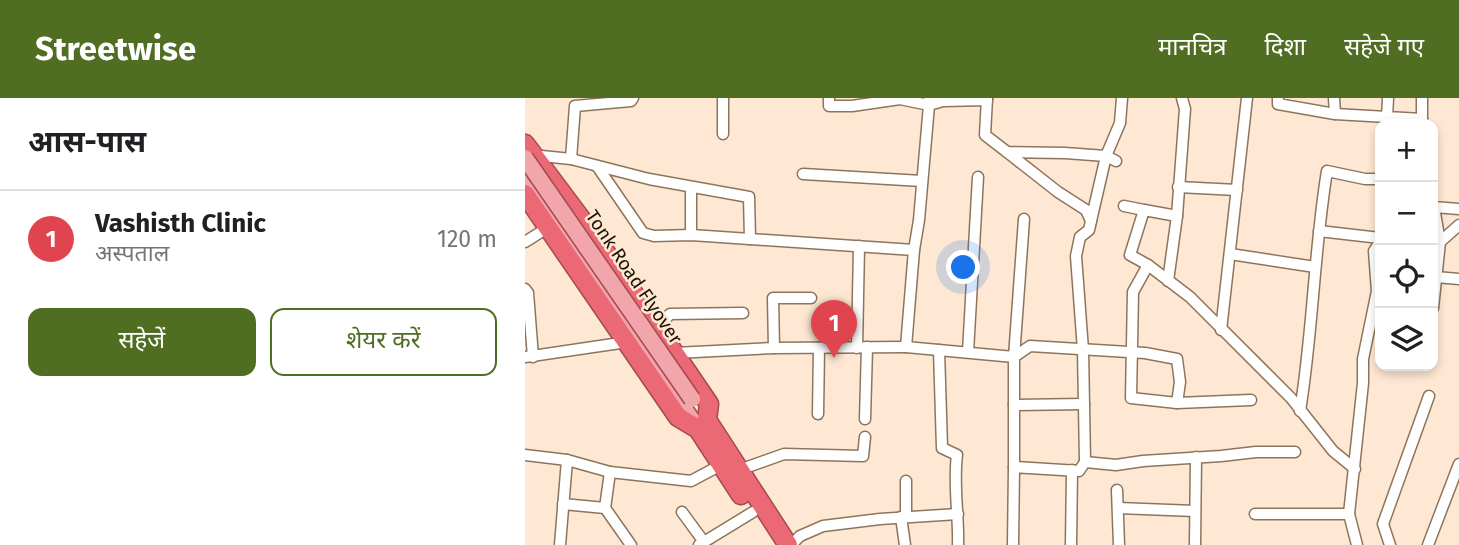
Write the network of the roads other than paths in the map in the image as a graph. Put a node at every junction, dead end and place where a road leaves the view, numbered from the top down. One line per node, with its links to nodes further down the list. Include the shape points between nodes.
1 (633, 98): 13 (street, via 603,105)
2 (723, 98): 18 (street)
3 (829, 98): 12 (street, via 829,106)
4 (1122, 98): 21 (street, via 1120,124)
5 (1182, 98): 32 (street, via 1185,110)
6 (1247, 98): 33 (street)
7 (1278, 98): 14 (street, via 1278,104)
8 (1334, 98): 14 (street)
9 (1388, 98): 15 (street)
10 (1422, 98): 17 (street)
11 (987, 99): 12 (street); 20 (street, via 985,135)
12 (929, 101): 30 (street)
13 (575, 102): 22 (street)
14 (1335, 114): 15 (street)
15 (1387, 117): 16 (street)
16 (1401, 119)
17 (1422, 119)
18 (723, 134)
19 (528, 152): 22 (street); 25 (street); 63 (highway, via 600,244); 80 (main road, Tonk Road Flyover, bridge)
20 (1007, 152): 21 (street); 41 (street, via 1086,210)
21 (1106, 156): 23 (street); 41 (street)
22 (571, 159): 24 (street)
23 (1117, 160)
24 (597, 166): 31 (street); 45 (street, via 643,233)
25 (525, 172)
26 (803, 174): 30 (street)
27 (978, 177): 72 (street)
28 (525, 178): 80 (main road, Tonk Road Flyover)
29 (1375, 179): 44 (street, via 1327,171)
30 (922, 181): 52 (street)
31 (691, 187): 45 (street); 46 (street, via 749,197)
32 (1178, 187): 33 (street); 39 (street)
33 (1237, 190): 53 (street)
34 (525, 194): 43 (highway)
35 (1124, 206): 38 (street)
36 (1438, 207): 37 (street)
37 (1459, 209)
38 (1144, 210): 39 (street); 54 (street, via 1130,255)
39 (1177, 216): 58 (street)
40 (1024, 219): 76 (street)
41 (1091, 221): 71 (street, via 1080,237 1076,256)
42 (1459, 225): 48 (street)
43 (551, 230): 49 (street); 65 (highway)
44 (1319, 231): 47 (street); 55 (street)
45 (691, 234): 46 (street)
46 (750, 239): 51 (street)
47 (1375, 239)
48 (1438, 241)
49 (525, 242)
50 (1377, 245): 98 (street, via 1377,291 1363,359)
51 (859, 246): 52 (street); 66 (street)
52 (914, 250): 67 (street)
53 (1230, 254): 55 (street); 64 (street)
54 (1149, 265): 58 (street); 74 (street, via 1133,292)
55 (1315, 267): 83 (street)
56 (1438, 277): 57 (street)
57 (1459, 279)
58 (1168, 281): 64 (street)
59 (525, 289): 61 (street)
60 (811, 298): 68 (street, via 773,298)
61 (527, 313): 75 (street)
62 (743, 313): 63 (street, via 670,314)
63 (657, 328): 73 (highway)
64 (1221, 330): 83 (street)
65 (627, 342): 75 (street); 86 (highway, via 678,416)
66 (862, 347): 67 (street); 69 (street); 85 (street)
67 (907, 347): 70 (street)
68 (774, 348): 69 (street); 73 (street)
69 (820, 348): 84 (street)
70 (939, 350): 72 (street); 108 (street, via 942,447 957,455)
71 (1083, 350): 74 (street); 76 (street, via 1030,346); 81 (street)
72 (968, 352): 76 (street)
73 (674, 353): 86 (highway, via 709,404)
74 (1131, 353): 79 (street, via 1177,359); 79 (street, via 1131,398)
75 (529, 357)
76 (1014, 357): 82 (street)
77 (1429, 396): 124 (street, via 1383,524)
78 (1251, 400): 79 (street)
79 (1177, 402)
80 (687, 403): 86 (main road, Tonk Road Flyover)
81 (1084, 404): 82 (street); 92 (street)
82 (1014, 405): 95 (street)
83 (1300, 411): 98 (street)
84 (818, 414)
85 (865, 419)
86 (701, 423): 94 (highway); 96 (highway)
87 (865, 437): 96 (street, via 863,456 784,454)
88 (1295, 452): 90 (street)
89 (525, 455): 91 (street)
90 (1196, 457): 92 (street, via 1116,465); 105 (street)
91 (567, 460): 99 (street); 102 (street)
92 (1085, 462): 97 (street, via 1079,471)
93 (1459, 464): 125 (street)
94 (721, 465): 99 (street, via 691,481); 107 (highway)
95 (1014, 467): 97 (street); 119 (street)
96 (739, 470): 116 (highway)
97 (1072, 470): 120 (street)
98 (1355, 470): 110 (street)
99 (610, 472): 103 (street)
100 (906, 481): 111 (street)
101 (1117, 490): 104 (street)
102 (563, 504): 103 (street); 113 (street)
103 (605, 508): 114 (street)
104 (1118, 508): 105 (street); 121 (street)
105 (1195, 511): 122 (street)
106 (682, 512): 112 (street)
107 (753, 512): 112 (street); 115 (highway)
108 (958, 514): 111 (street); 118 (street)
109 (1255, 514): 110 (street)
110 (1349, 514): 123 (street)
111 (904, 517): 116 (street, via 823,526); 117 (street)
112 (702, 544)
113 (560, 545)
114 (631, 545)
115 (774, 545)
116 (789, 545)
117 (905, 545)
118 (958, 545)
119 (1013, 545)
120 (1071, 545)
121 (1119, 545)
122 (1195, 545)
123 (1357, 545)
124 (1391, 545)
125 (1428, 545)

